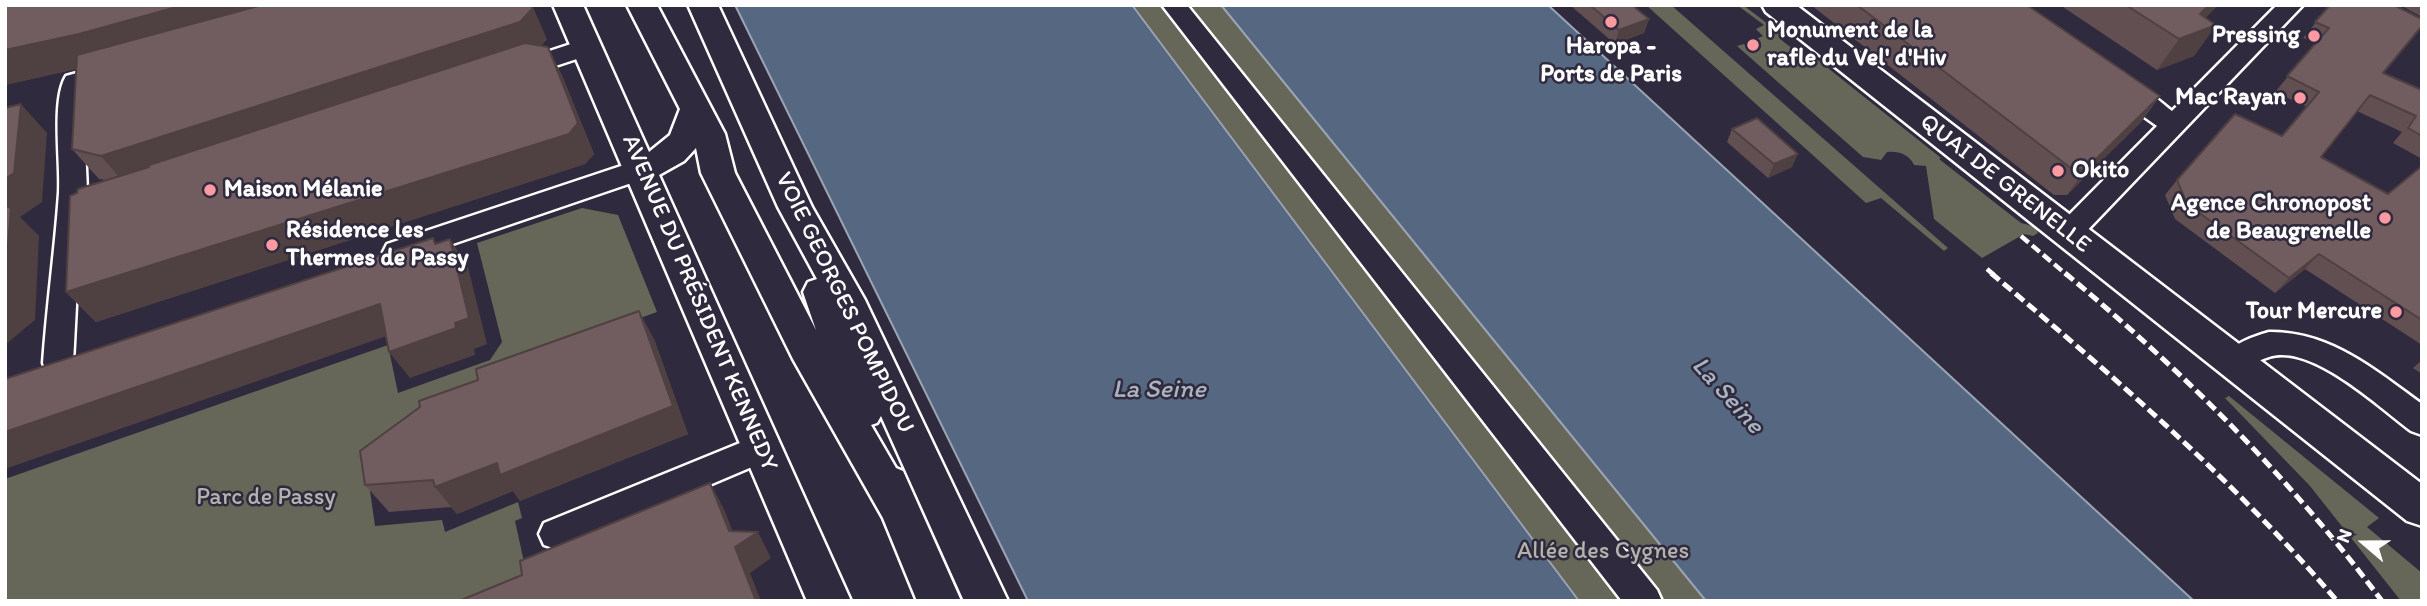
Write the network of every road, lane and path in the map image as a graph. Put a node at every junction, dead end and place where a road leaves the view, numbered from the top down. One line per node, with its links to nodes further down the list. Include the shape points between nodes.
1 (568, 5): 7 (main road, AVENUE DU PRÉSIDENT KENNEDY)
2 (642, 5): 11 (main road)
3 (703, 5): 14 (main road, VOIE GEORGES POMPIDOU)
4 (1174, 5): 29 (street)
5 (1777, 5): 17 (main road, QUAI DE GRENELLE)
6 (2291, 5): 12 (street)
7 (586, 47): 10 (street); 13 (main road, AVENUE DU PRÉSIDENT KENNEDY)
8 (135, 65): 16 (street, via 75,82)
9 (2093, 68): 12 (street)
10 (496, 77)
11 (695, 110): 13 (main road, via 688,137 663,159); 23 (main road, via 709,134 718,173 806,348)
12 (2175, 125): 17 (street)
13 (642, 169): 18 (street); 22 (main road, AVENUE DU PRÉSIDENT KENNEDY)
14 (795, 207): 23 (main road, via 829,320); 28 (main road, VOIE GEORGES POMPIDOU, via 846,300)
15 (98, 208): 16 (street)
16 (71, 217): 20 (street)
17 (2069, 232): 19 (main road, QUAI DE GRENELLE)
18 (376, 259)
19 (2235, 362): 21 (street, via 2268,344 2308,347 2331,357); 24 (main road, QUAI DE GRENELLE)
20 (57, 364)
21 (2422, 422)
22 (762, 448): 25 (street); 26 (main road, AVENUE DU PRÉSIDENT KENNEDY)
23 (896, 505): 27 (main road)
24 (2422, 508)
25 (556, 534)
26 (829, 601)
27 (939, 601)
28 (986, 601)
29 (1644, 601)

